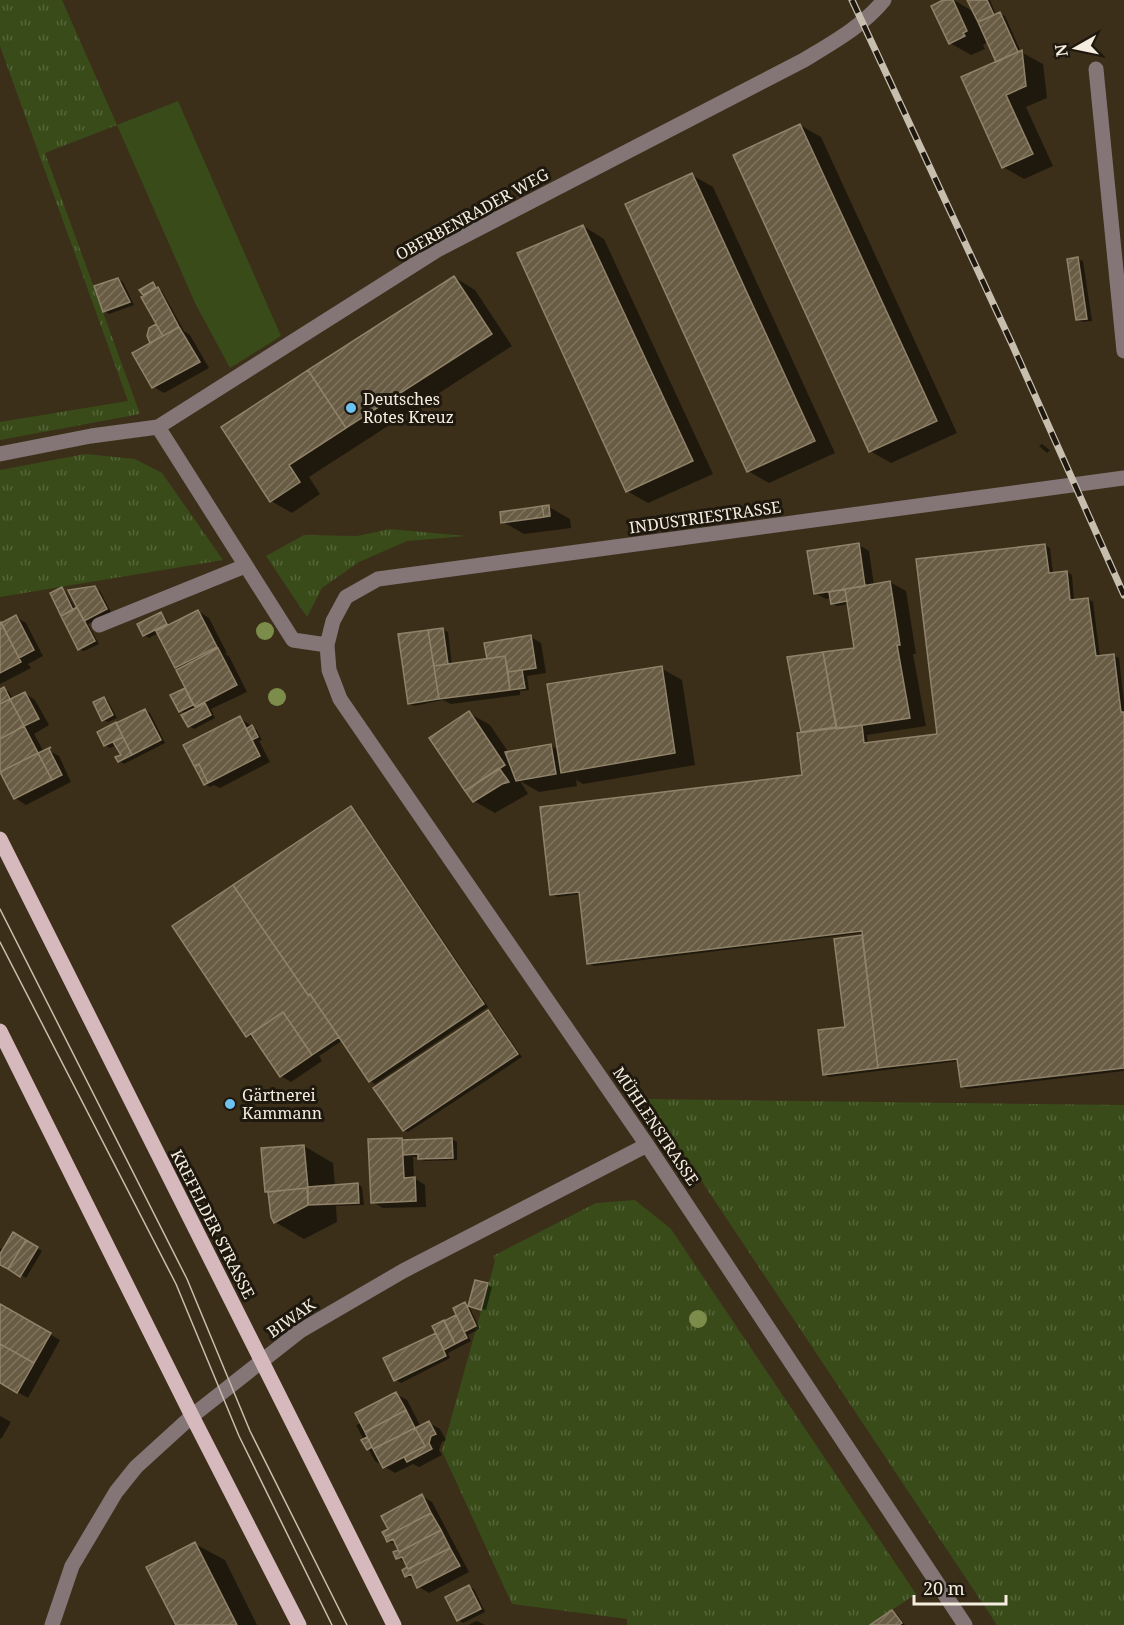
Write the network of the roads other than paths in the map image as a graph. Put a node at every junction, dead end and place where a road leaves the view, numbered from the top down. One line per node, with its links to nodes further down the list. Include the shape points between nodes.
1 (884, 0): 4 (street, OBERBENRADER WEG, via 862,22 804,60 439,249)
2 (1096, 69): 3 (street)
3 (1124, 351)
4 (158, 427): 5 (street, OBERBENRADER WEG); 7 (street)
5 (0, 454)
6 (1124, 478): 9 (street, INDUSTRIESTRASSE, via 378,579 346,597 333,621)
7 (245, 566): 8 (street); 9 (street, via 293,639)
8 (99, 625)
9 (327, 645): 12 (street, MÜHLENSTRASSE, via 328,670 340,699)
10 (0, 839): 13 (main road, KREFELDER STRASSE)
11 (0, 1031): 14 (main road)
12 (647, 1144): 13 (street, BIWAK, via 404,1271 300,1331); 18 (street, MÜHLENSTRASSE)
13 (262, 1362): 14 (street, BIWAK); 17 (main road, KREFELDER STRASSE)
14 (192, 1416): 15 (street, BIWAK, via 136,1467 116,1492 72,1566); 16 (main road)
15 (52, 1625)
16 (300, 1625)
17 (394, 1625)
18 (965, 1625)

